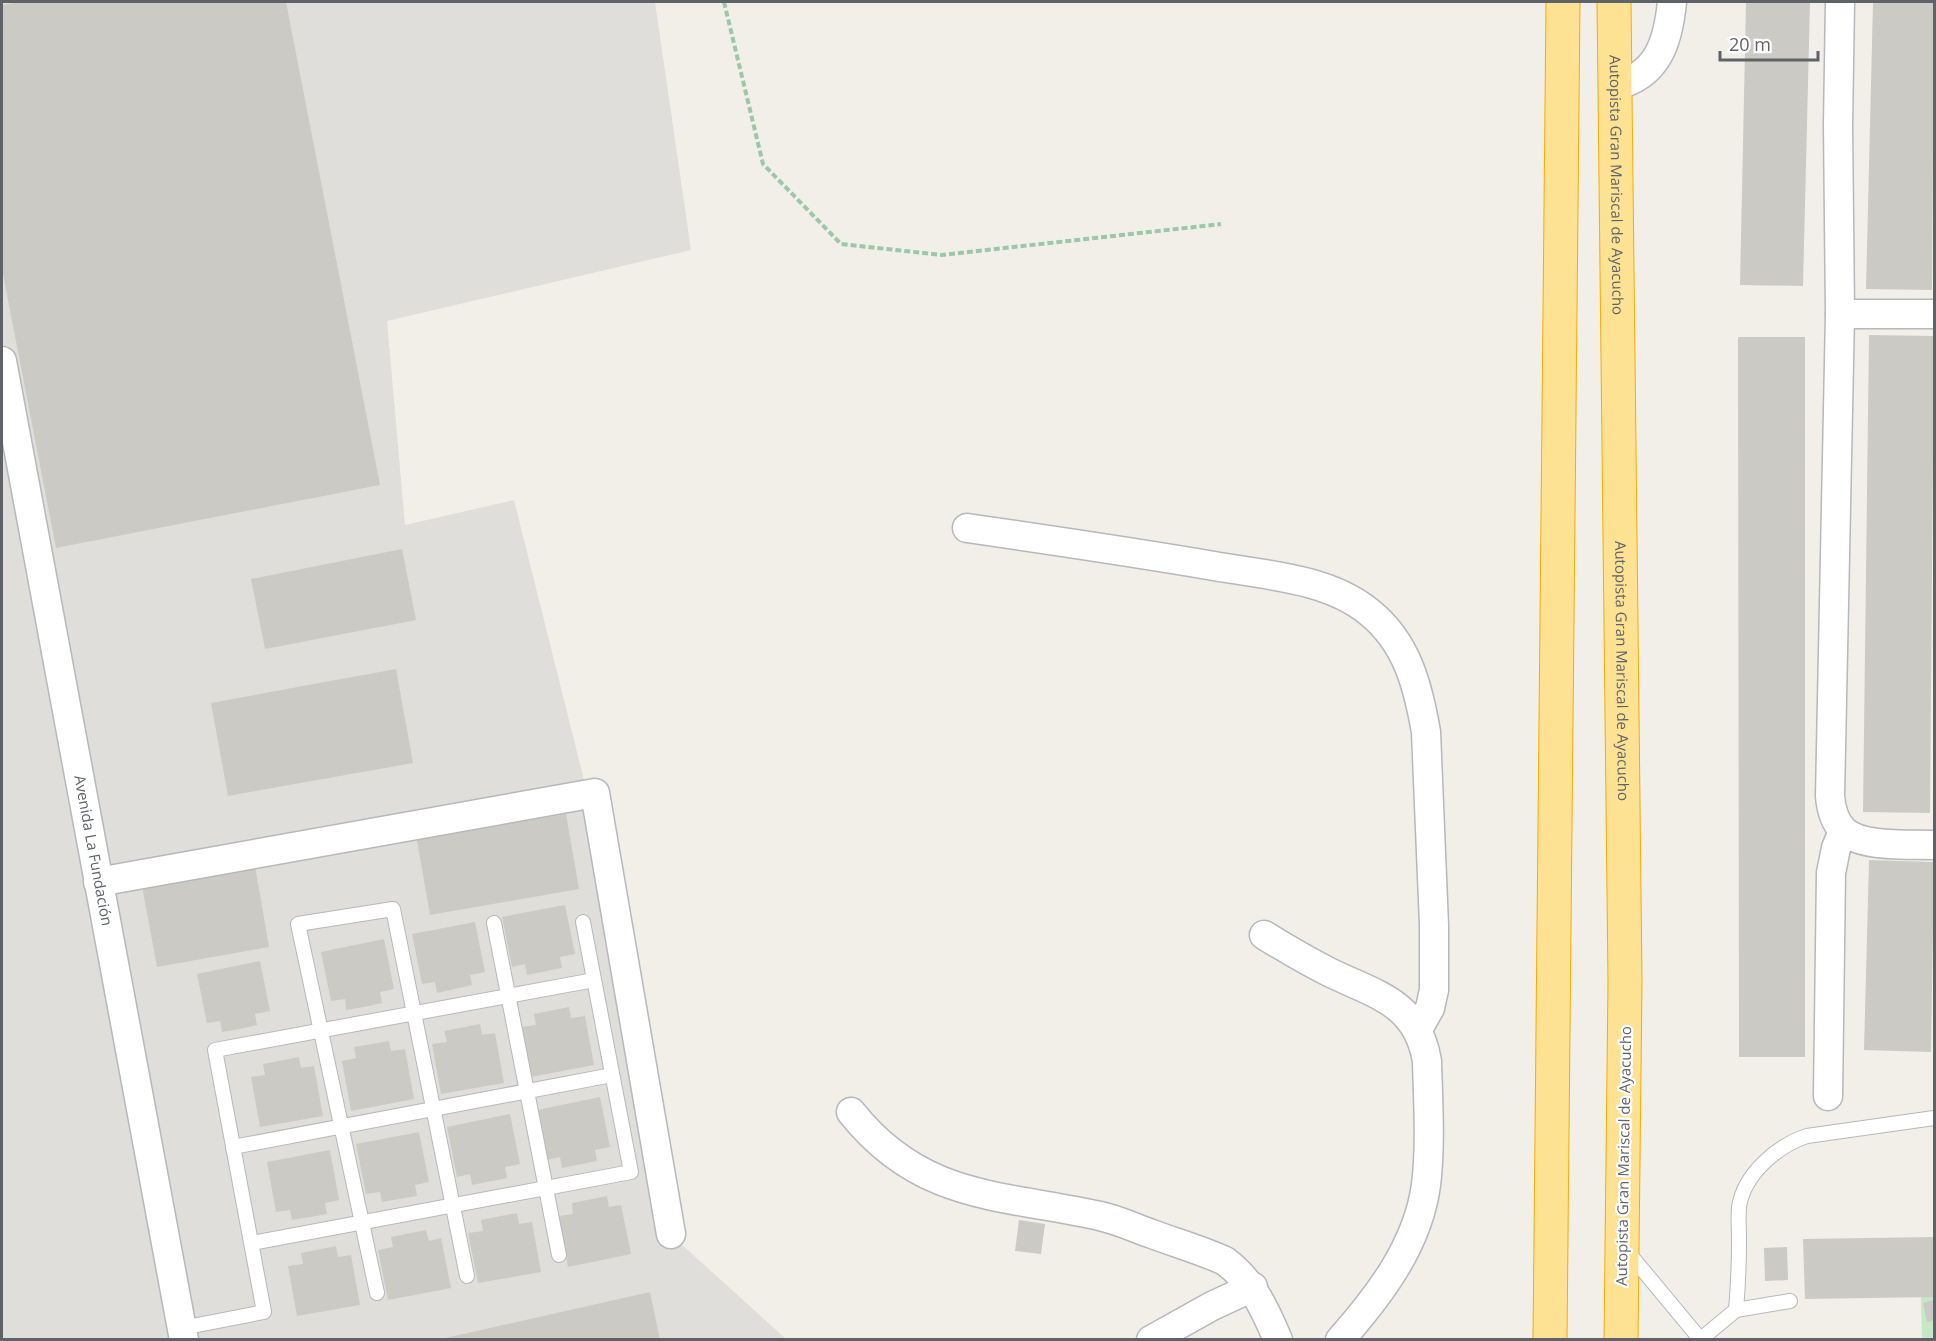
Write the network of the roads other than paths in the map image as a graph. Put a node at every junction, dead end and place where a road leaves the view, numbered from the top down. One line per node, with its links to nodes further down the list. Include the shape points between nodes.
1 (1563, 2): 46 (highway)
2 (1614, 2): 5 (highway, Autopista Gran Mariscal de Ayacucho)
3 (1672, 2): 5 (street, via 1654,64 1636,79)
4 (1840, 2): 6 (street)
5 (1614, 86): 34 (highway, Autopista Gran Mariscal de Ayacucho, via 1625,981)
6 (1840, 314): 7 (street); 10 (street, via 1830,796)
7 (1935, 314)
8 (2, 361): 12 (street, Avenida La Fundación)
9 (967, 528): 19 (street, via 1303,582 1347,597 1385,627 1397,641 1413,678 1427,750 1434,990 1430,1008)
10 (1843, 831): 11 (street, via 1885,844); 23 (street, via 1832,873)
11 (1935, 845)
12 (98, 882): 32 (street, via 595,793); 41 (street, Avenida La Fundación)
13 (583, 922): 16 (lane)
14 (494, 923): 17 (lane)
15 (1264, 935): 19 (street, via 1308,962 1382,996)
16 (594, 980): 17 (lane); 21 (lane)
17 (509, 996): 18 (lane); 22 (lane)
18 (414, 1013): 20 (lane); 20 (lane, via 393,909 298,924); 24 (lane)
19 (1418, 1029): 45 (street, via 1427,1061 1428,1162 1420,1210 1400,1260)
20 (321, 1030): 27 (lane); 28 (lane, via 215,1050)
21 (612, 1075): 22 (lane); 29 (lane, via 631,1172)
22 (527, 1091): 24 (lane); 29 (lane)
23 (1828, 1096)
24 (433, 1109): 27 (lane); 30 (lane)
25 (850, 1112): 37 (street, via 886,1150 929,1177 984,1194 1102,1216 1225,1261)
26 (1935, 1118): 40 (lane, via 1807,1136 1794,1140 1766,1161 1748,1182 1739,1206)
27 (341, 1127): 28 (lane); 31 (lane)
28 (233, 1147): 33 (lane)
29 (546, 1188): 30 (lane); 35 (lane)
30 (453, 1206): 31 (lane); 36 (lane)
31 (362, 1223): 33 (lane); 38 (lane)
32 (671, 1234)
33 (252, 1243): 41 (lane, via 264,1312)
34 (1623, 1247): 42 (lane); 47 (highway, Autopista Gran Mariscal de Ayacucho)
35 (559, 1255)
36 (467, 1276)
37 (1252, 1287): 43 (street); 44 (street)
38 (377, 1293)
39 (1790, 1301): 40 (lane)
40 (1736, 1310): 42 (lane)
41 (183, 1334)
42 (1701, 1339)
43 (1151, 1340)
44 (1278, 1340)
45 (1340, 1340)
46 (1550, 1340)
47 (1621, 1340)

